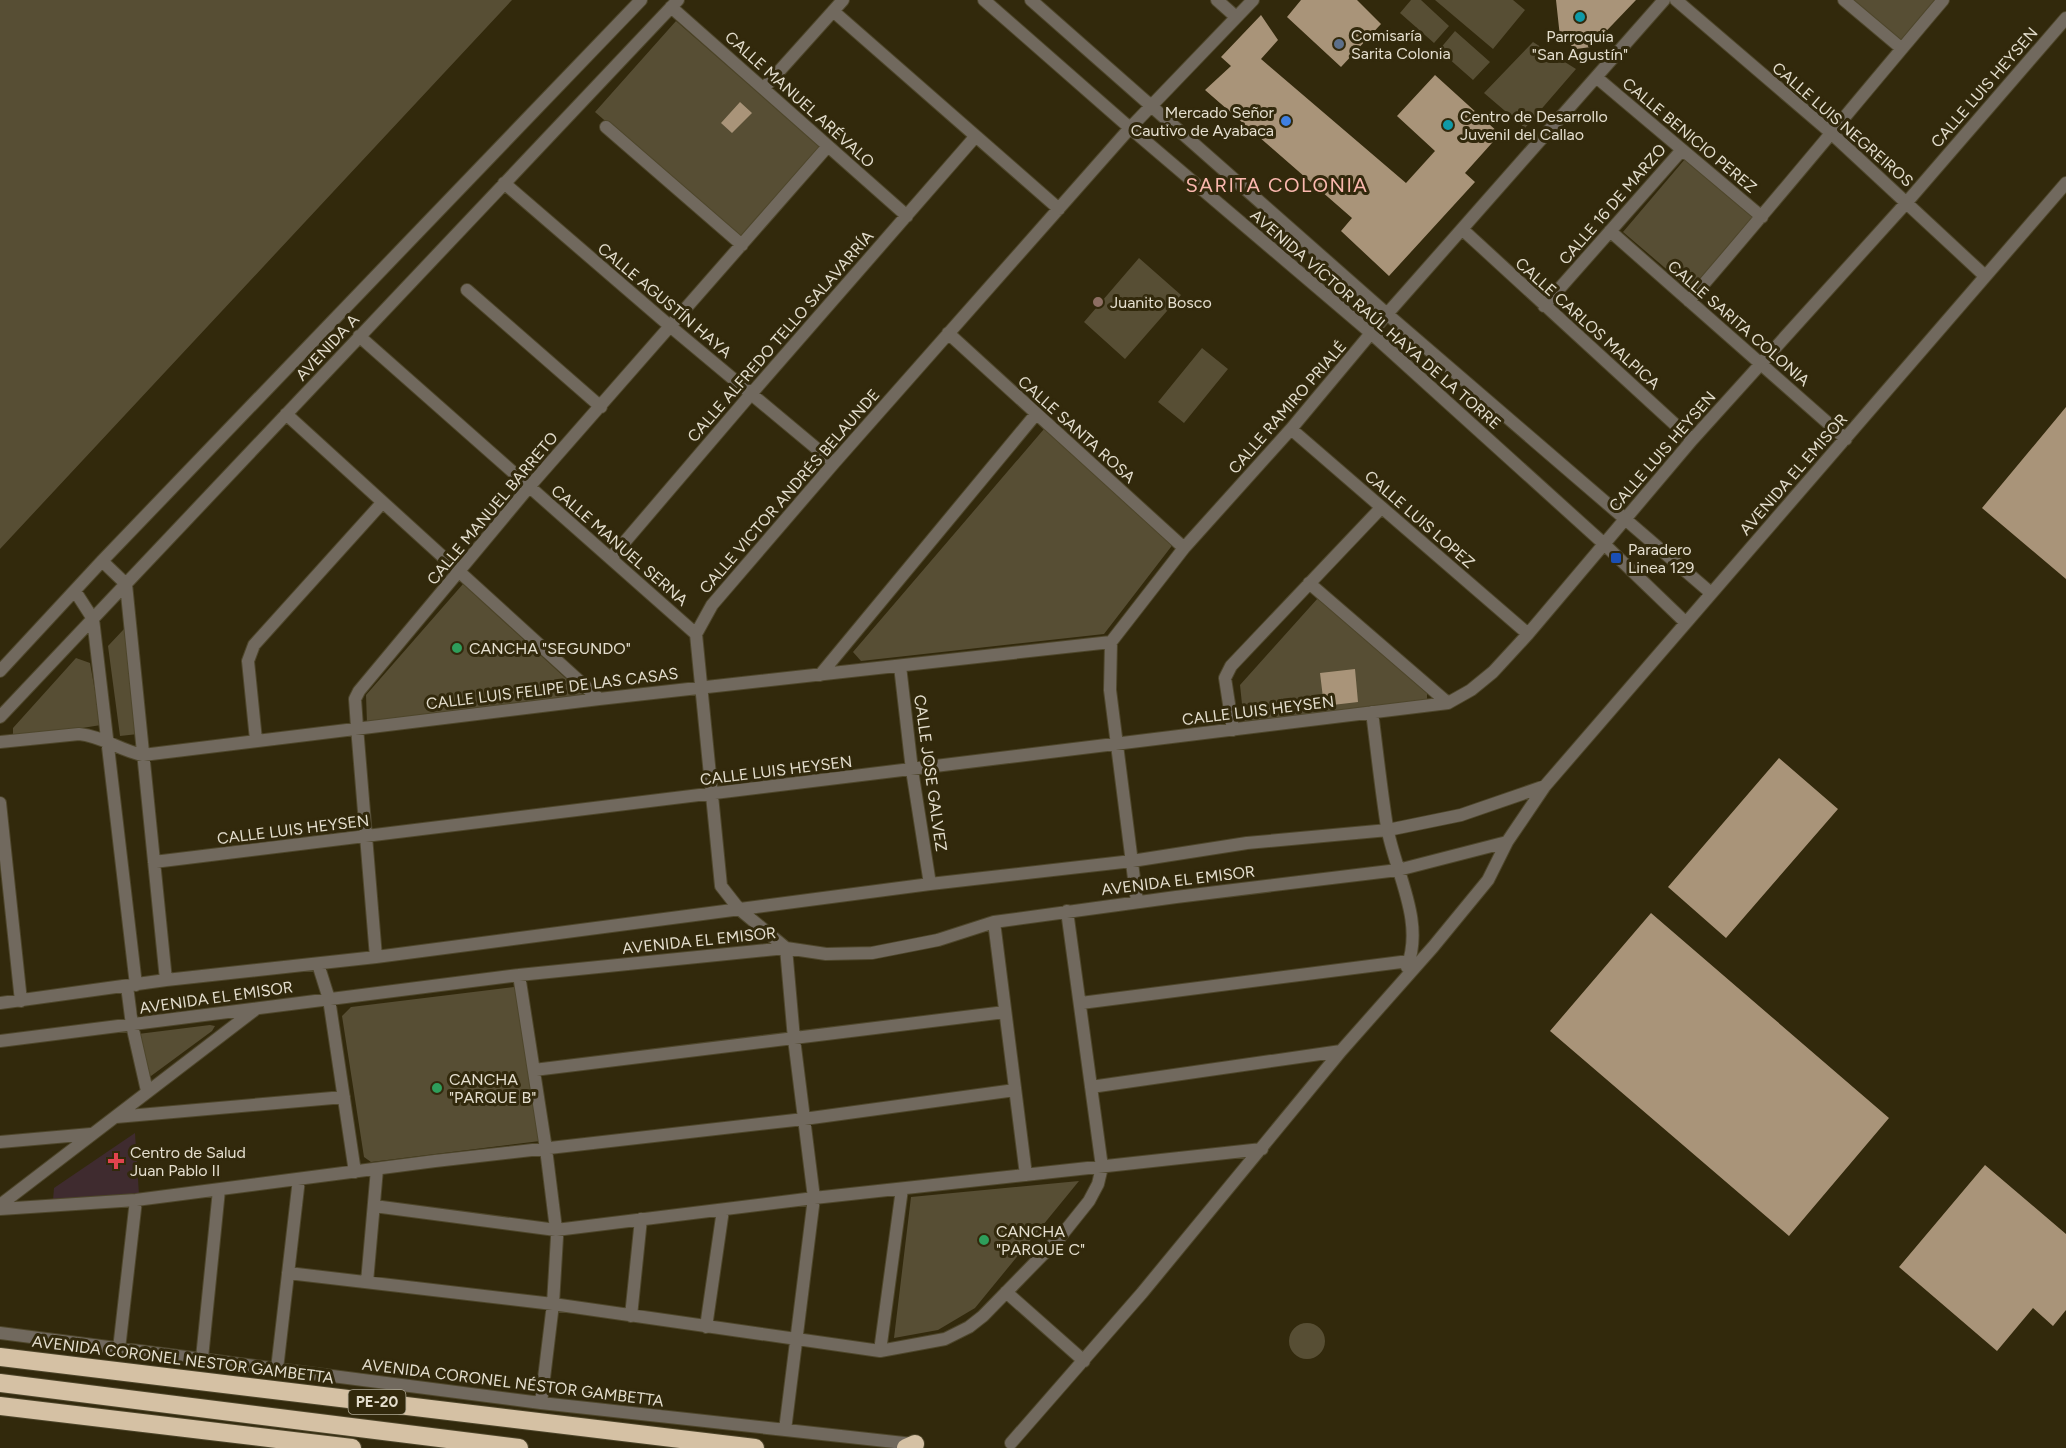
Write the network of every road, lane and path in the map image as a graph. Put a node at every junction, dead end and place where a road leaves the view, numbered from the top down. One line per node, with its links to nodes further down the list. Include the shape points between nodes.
1 (641, 0): 59 (street, AVENIDA A)
2 (843, 0): 12 (street)
3 (984, 0): 20 (street, AVENIDA VÍCTOR RAÚL HAYA DE LA TORRE)
4 (1031, 0): 18 (street, AVENIDA VÍCTOR RAÚL HAYA DE LA TORRE)
5 (1217, 0): 13 (street)
6 (1253, 0): 13 (street, CALLE VICTOR ANDRÉS BELAUNDE)
7 (1664, 0): 16 (street, CALLE RAMIRO PRIALÉ)
8 (1676, 0): 21 (street, CALLE LUIS NEGREIROS)
9 (1844, 0): 15 (street)
10 (1943, 0): 15 (street)
11 (674, 4): 17 (street, CALLE MANUEL ARÉVALO); 25 (street, AVENIDA A)
12 (833, 11): 17 (street); 22 (street)
13 (1236, 16): 18 (street, CALLE VICTOR ANDRÉS BELAUNDE)
14 (2066, 18): 27 (street, CALLE LUIS HEYSEN)
15 (1902, 48): 21 (street)
16 (1596, 77): 24 (street, CALLE BENICIO PEREZ); 31 (street, CALLE RAMIRO PRIALÉ)
17 (764, 88): 23 (street, CALLE MANUEL ARÉVALO)
18 (1151, 106): 20 (street, CALLE VICTOR ANDRÉS BELAUNDE); 38 (street, AVENIDA VÍCTOR RAÚL HAYA DE LA TORRE)
19 (606, 127): 33 (street)
20 (1130, 128): 28 (street, CALLE VICTOR ANDRÉS BELAUNDE); 41 (street, AVENIDA VÍCTOR RAÚL HAYA DE LA TORRE)
21 (1830, 132): 27 (street, CALLE LUIS NEGREIROS); 30 (street)
22 (975, 137): 28 (street); 29 (street, CALLE ALFREDO TELLO SALAVARRÍA)
23 (828, 146): 29 (street, CALLE MANUEL ARÉVALO); 33 (street, CALLE MANUEL BARRETO)
24 (1681, 151): 30 (street, CALLE BENICIO PEREZ); 32 (street, CALLE 16 DE MARZO)
25 (504, 183): 39 (street, CALLE AGUSTÍN HAYA); 42 (street, AVENIDA A)
26 (2066, 183): 34 (street, AVENIDA EL EMISOR)
27 (1907, 202): 34 (street, CALLE LUIS NEGREIROS); 43 (street, CALLE LUIS HEYSEN)
28 (1059, 209): 40 (street, CALLE VICTOR ANDRÉS BELAUNDE)
29 (907, 216): 44 (street, CALLE ALFREDO TELLO SALAVARRÍA)
30 (1762, 217): 36 (street)
31 (1463, 230): 37 (street, CALLE CARLOS MALPICA); 38 (street, CALLE RAMIRO PRIALÉ)
32 (1610, 231): 36 (street, CALLE SARITA COLONIA); 37 (street, CALLE 16 DE MARZO)
33 (742, 245): 39 (street, CALLE MANUEL BARRETO)
34 (1985, 276): 49 (street, AVENIDA EL EMISOR)
35 (467, 290): 45 (street)
36 (1689, 301): 43 (street, CALLE SARITA COLONIA)
37 (1544, 306): 50 (street, CALLE CARLOS MALPICA)
38 (1387, 314): 41 (street, CALLE RAMIRO PRIALÉ); 55 (street, AVENIDA VÍCTOR RAÚL HAYA DE LA TORRE)
39 (671, 327): 44 (street, CALLE AGUSTÍN HAYA); 45 (street, CALLE MANUEL BARRETO)
40 (948, 333): 47 (street, CALLE SANTA ROSA); 51 (street, CALLE VICTOR ANDRÉS BELAUNDE)
41 (1372, 334): 48 (street, CALLE RAMIRO PRIALÉ); 56 (street, AVENIDA VÍCTOR RAÚL HAYA DE LA TORRE)
42 (359, 336): 46 (street, AVENIDA A); 52 (street, CALLE MANUEL SERNA)
43 (1760, 364): 49 (street, CALLE SARITA COLONIA); 50 (street, CALLE LUIS HEYSEN)
44 (751, 394): 51 (street, CALLE AGUSTÍN HAYA); 58 (street, CALLE ALFREDO TELLO SALAVARRÍA)
45 (600, 407): 52 (street, CALLE MANUEL BARRETO)
46 (286, 414): 53 (street); 62 (street, AVENIDA A)
47 (1036, 414): 57 (street, CALLE SANTA ROSA); 72 (street)
48 (1291, 429): 54 (street, CALLE LUIS LOPEZ); 57 (street, CALLE RAMIRO PRIALÉ)
49 (1846, 439): 64 (street, AVENIDA EL EMISOR)
50 (1692, 440): 55 (street, CALLE LUIS HEYSEN)
51 (834, 463): 67 (street, CALLE VICTOR ANDRÉS BELAUNDE, via 712,605)
52 (529, 487): 58 (street, CALLE MANUEL SERNA); 60 (street, CALLE MANUEL BARRETO)
53 (382, 502): 60 (street); 80 (street, via 254,645 248,661)
54 (1381, 507): 61 (street); 68 (street, CALLE LUIS LOPEZ)
55 (1626, 519): 56 (street, CALLE LUIS HEYSEN); 64 (street, AVENIDA VÍCTOR RAÚL HAYA DE LA TORRE)
56 (1603, 543): 66 (street, AVENIDA VÍCTOR RAÚL HAYA DE LA TORRE); 68 (street, CALLE LUIS HEYSEN)
57 (1184, 548): 69 (street, CALLE RAMIRO PRIALÉ)
58 (611, 558): 67 (street, CALLE MANUEL SERNA)
59 (102, 561): 62 (street); 63 (street, AVENIDA A)
60 (459, 572): 74 (street); 78 (street, CALLE MANUEL BARRETO, via 359,691 355,699)
61 (1309, 583): 75 (street); 79 (street, via 1231,666 1225,678)
62 (126, 585): 65 (street, AVENIDA A); 84 (street)
63 (75, 591): 65 (street); 71 (street, AVENIDA A)
64 (1711, 593): 66 (street, AVENIDA EL EMISOR)
65 (93, 619): 77 (street, AVENIDA A); 82 (street)
66 (1685, 622): 86 (street, AVENIDA EL EMISOR)
67 (696, 634): 73 (street)
68 (1528, 634): 75 (street, CALLE LUIS HEYSEN, via 1493,672)
69 (1111, 642): 70 (street, CALLE LUIS FELIPE DE LAS CASAS); 83 (street, via 1110,690)
70 (900, 666): 72 (street, CALLE LUIS FELIPE DE LAS CASAS); 85 (street, CALLE JOSE GALVEZ)
71 (0, 671)
72 (820, 675): 73 (street, CALLE LUIS FELIPE DE LAS CASAS)
73 (702, 688): 74 (street, CALLE LUIS FELIPE DE LAS CASAS); 87 (street)
74 (599, 699): 78 (street, CALLE LUIS FELIPE DE LAS CASAS)
75 (1448, 703): 76 (street, CALLE LUIS HEYSEN)
76 (1372, 712): 79 (street, CALLE LUIS HEYSEN); 89 (street)
77 (0, 717)
78 (357, 728): 80 (street, CALLE LUIS FELIPE DE LAS CASAS); 90 (street, CALLE MANUEL BARRETO)
79 (1233, 730): 83 (street, CALLE LUIS HEYSEN)
80 (256, 740): 84 (street, CALLE LUIS FELIPE DE LAS CASAS)
81 (0, 742): 82 (street, CALLE LUIS FELIPE DE LAS CASAS, via 80,734)
82 (107, 743): 84 (street, CALLE LUIS FELIPE DE LAS CASAS); 107 (street)
83 (1118, 744): 85 (street, CALLE LUIS HEYSEN); 92 (street)
84 (143, 755): 93 (street)
85 (912, 770): 87 (street, CALLE LUIS HEYSEN); 95 (street, CALLE JOSE GALVEZ)
86 (1545, 786): 89 (street, AVENIDA EL EMISOR, via 1461,815); 91 (street, AVENIDA EL EMISOR)
87 (713, 795): 90 (street, CALLE LUIS HEYSEN); 97 (street, via 721,886)
88 (0, 803): 109 (street)
89 (1388, 830): 92 (street, AVENIDA EL EMISOR, via 1247,843); 94 (street)
90 (367, 838): 93 (street, CALLE LUIS HEYSEN); 101 (street, CALLE MANUEL BARRETO)
91 (1507, 842): 94 (street, AVENIDA EL EMISOR); 106 (street, via 1488,880)
92 (1131, 861): 95 (street, AVENIDA EL EMISOR); 96 (street)
93 (154, 862): 105 (street)
94 (1398, 870): 96 (street, AVENIDA EL EMISOR); 102 (street, via 1410,912)
95 (930, 884): 97 (street, AVENIDA EL EMISOR)
96 (1137, 902): 98 (street, AVENIDA EL EMISOR)
97 (738, 909): 100 (street); 101 (street, AVENIDA EL EMISOR)
98 (1067, 911): 99 (street, AVENIDA EL EMISOR); 111 (street)
99 (994, 922): 100 (street, AVENIDA EL EMISOR, via 938,940 872,953 826,954); 113 (street)
100 (786, 948): 104 (street, AVENIDA EL EMISOR); 115 (street)
101 (376, 957): 103 (street, AVENIDA EL EMISOR)
102 (1409, 961): 106 (street); 111 (street)
103 (318, 964): 105 (street, AVENIDA EL EMISOR); 108 (street)
104 (519, 975): 108 (street, AVENIDA EL EMISOR); 118 (street)
105 (166, 980): 107 (street, AVENIDA EL EMISOR)
106 (1401, 983): 117 (street)
107 (131, 986): 109 (street, AVENIDA EL EMISOR); 114 (street)
108 (329, 999): 112 (street, AVENIDA EL EMISOR); 122 (street)
109 (21, 1000): 110 (street, AVENIDA EL EMISOR)
110 (0, 1003)
111 (1081, 1003): 119 (street)
112 (257, 1009): 114 (street, AVENIDA EL EMISOR); 121 (street)
113 (1005, 1012): 115 (street); 120 (street)
114 (132, 1025): 116 (street, AVENIDA EL EMISOR); 121 (street)
115 (794, 1039): 118 (street); 124 (street)
116 (0, 1041)
117 (1341, 1052): 119 (street); 128 (street)
118 (534, 1070): 127 (street)
119 (1091, 1087): 129 (street)
120 (1015, 1090): 124 (street); 132 (street)
121 (147, 1091): 123 (street)
122 (344, 1097): 123 (street); 131 (street)
123 (116, 1117): 125 (street)
124 (804, 1119): 127 (street); 136 (street)
125 (93, 1134): 126 (street); 139 (street)
126 (0, 1142)
127 (546, 1149): 130 (street); 142 (street)
128 (1262, 1149): 129 (street); 155 (street)
129 (1102, 1167): 132 (street); 145 (street, via 1089,1201)
130 (377, 1169): 131 (street); 138 (street)
131 (355, 1172): 133 (street)
132 (1026, 1175): 134 (street)
133 (299, 1179): 135 (street); 143 (street)
134 (902, 1189): 136 (street); 152 (street)
135 (219, 1190): 137 (street); 154 (street)
136 (814, 1198): 140 (street); 150 (street)
137 (136, 1200): 139 (street); 151 (street)
138 (374, 1206): 142 (street); 144 (street)
139 (0, 1207)
140 (723, 1210): 141 (street); 148 (street)
141 (641, 1219): 142 (street); 147 (street)
142 (556, 1230): 146 (street)
143 (288, 1273): 144 (street); 156 (street)
144 (367, 1282): 146 (street)
145 (1006, 1293): 152 (street, via 969,1326 945,1339); 155 (street)
146 (553, 1304): 147 (street); 158 (street)
147 (631, 1316): 148 (street)
148 (706, 1327): 150 (street)
149 (0, 1333): 151 (street, AVENIDA CORONEL NÉSTOR GAMBETTA)
150 (796, 1340): 152 (street); 160 (street)
151 (119, 1349): 154 (street, AVENIDA CORONEL NÉSTOR GAMBETTA)
152 (880, 1350)
153 (0, 1357): 165 (highway, AVENIDA CORONEL NESTOR GAMBETTA / PE-20)
154 (202, 1358): 156 (street, AVENIDA CORONEL NÉSTOR GAMBETTA)
155 (1084, 1361): 161 (street)
156 (277, 1369): 158 (street, AVENIDA CORONEL NÉSTOR GAMBETTA)
157 (0, 1383): 164 (highway)
158 (541, 1403): 160 (street, AVENIDA CORONEL NÉSTOR GAMBETTA)
159 (0, 1406): 163 (highway)
160 (784, 1430): 162 (street, AVENIDA CORONEL NÉSTOR GAMBETTA)
161 (1011, 1443)
162 (910, 1446)
163 (352, 1448)
164 (519, 1448)
165 (755, 1448)

